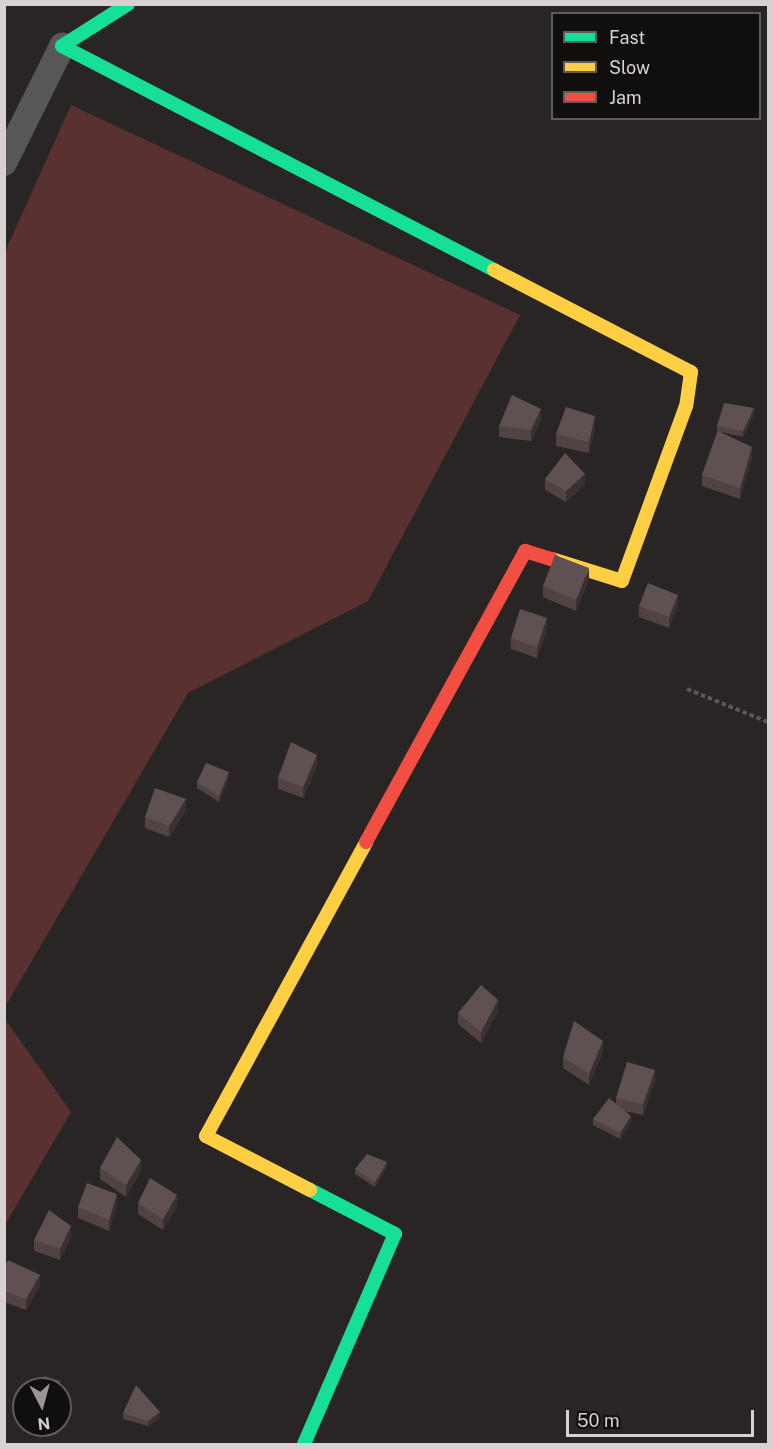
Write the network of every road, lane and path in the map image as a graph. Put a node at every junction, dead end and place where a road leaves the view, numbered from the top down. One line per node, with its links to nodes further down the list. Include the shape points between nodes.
1 (128, 4): 2 (street)
2 (62, 46): 3 (street); 6 (street, via 691,372 686,406 622,580 525,551 206,1136 395,1234)
3 (4, 163)
4 (687, 689): 5 (path)
5 (768, 722)
6 (304, 1444)

